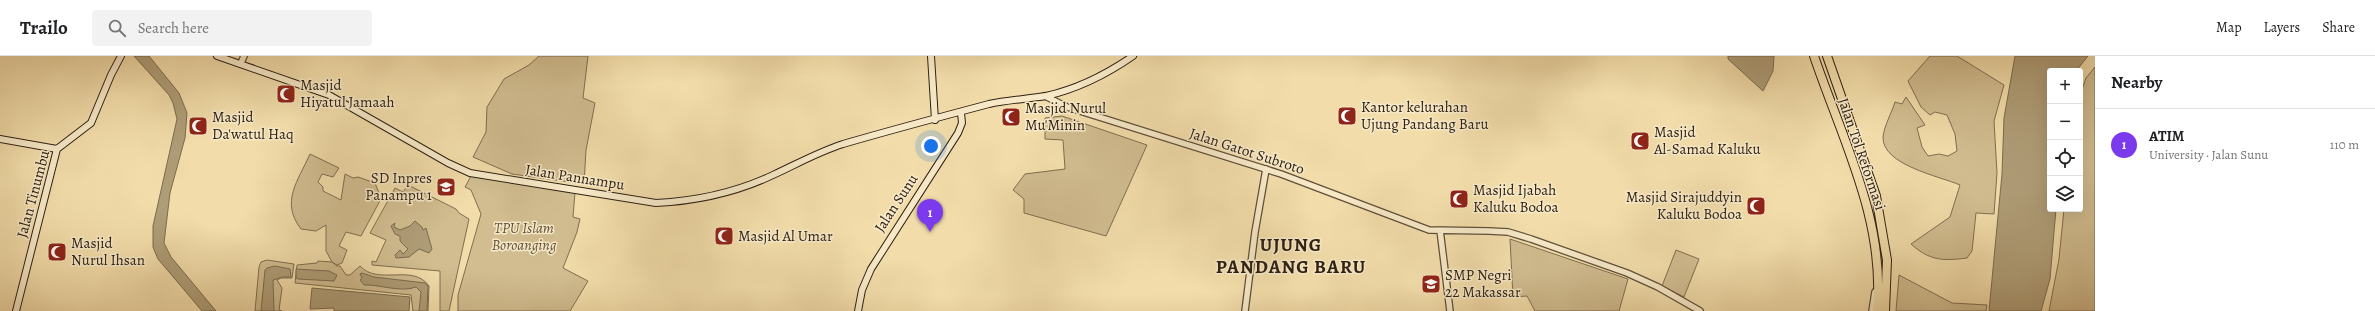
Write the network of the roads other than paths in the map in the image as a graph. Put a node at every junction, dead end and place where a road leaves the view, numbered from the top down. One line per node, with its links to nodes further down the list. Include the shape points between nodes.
1 (121, 56): 13 (main road, Jalan Tinumbu, via 91,123)
2 (217, 56): 8 (main road, Jalan Pannampu)
3 (244, 56): 8 (street)
4 (931, 56): 11 (main road)
5 (1134, 56): 9 (main road, Jalan Pannampu, via 1082,84)
6 (1814, 56): 16 (highway, Jalan Tol Reformasi, via 1866,201 1875,248)
7 (1827, 56): 24 (highway, Jalan Tol Reformasi, via 1859,143 1877,203 1887,260)
8 (241, 63): 11 (main road, Jalan Pannampu, via 336,98 448,163 470,173 656,202 680,201 734,191 772,176 815,154)
9 (1045, 96): 10 (main road, Jalan Pannampu, via 989,104); 14 (street, Jalan Gatot Subroto, via 1067,107)
10 (958, 114): 11 (main road, Jalan Pannampu); 18 (main road, Jalan Sunu, via 962,124 958,133 871,268 864,284)
11 (935, 120)
12 (0, 139): 13 (main road)
13 (57, 149): 17 (main road, Jalan Tinumbu)
14 (1266, 169): 15 (street, Jalan Gatot Subroto, via 1429,230); 19 (street)
15 (1440, 230): 20 (street); 21 (street, Jalan Gatot Subroto, via 1489,230 1524,236 1632,275)
16 (1878, 285): 22 (street, via 1874,293); 23 (highway, Jalan Tol Reformasi)
17 (16, 311)
18 (858, 311)
19 (1245, 311)
20 (1450, 311)
21 (1700, 311)
22 (1872, 311)
23 (1877, 311)
24 (1886, 311)

